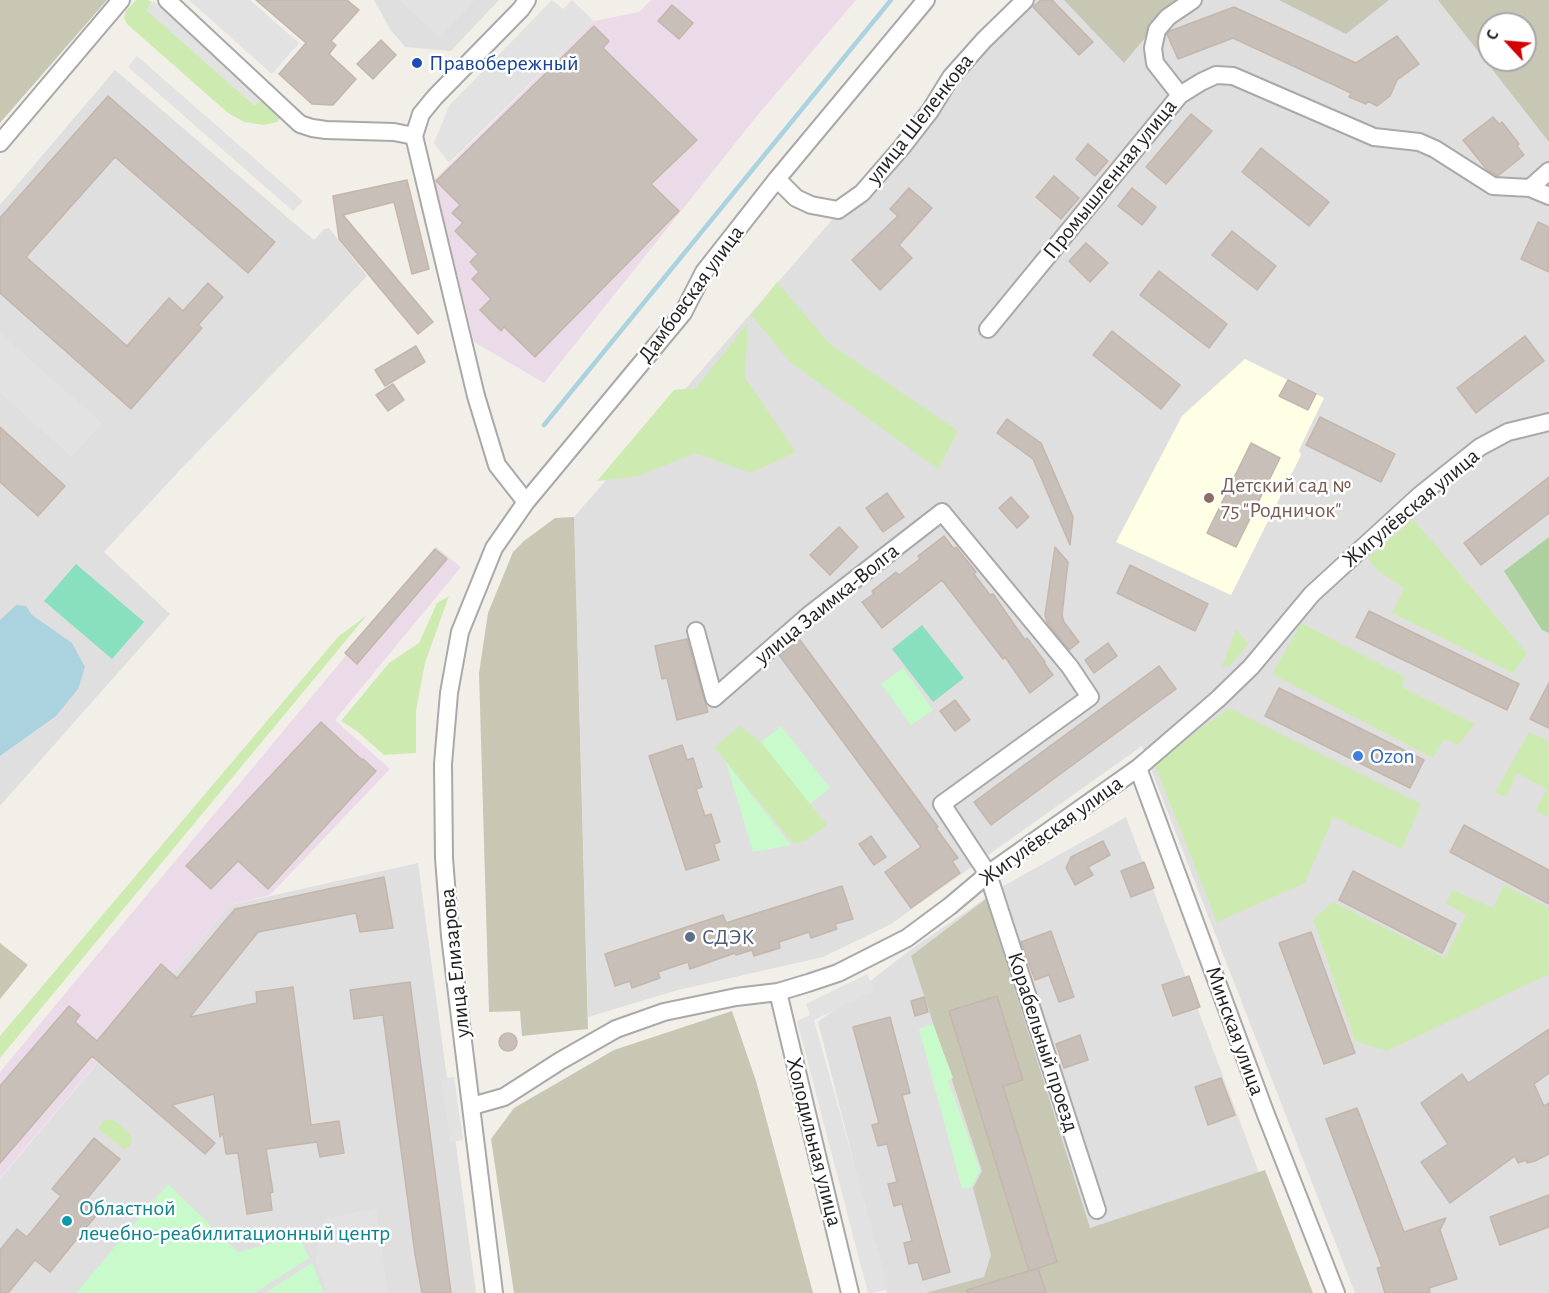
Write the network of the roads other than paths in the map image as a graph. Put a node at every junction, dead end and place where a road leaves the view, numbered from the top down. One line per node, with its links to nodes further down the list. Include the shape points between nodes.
1 (122, 0): 9 (street)
2 (167, 0): 8 (street, via 300,124 326,130)
3 (527, 0): 8 (street, via 435,97 421,114)
4 (926, 0): 11 (street, Дамбовская улица)
5 (1025, 0): 11 (street, улица Шеленкова, via 951,77 918,128 862,193 838,210 796,198)
6 (1193, 0): 7 (street, Промышленная улица, via 1157,30 1153,48 1155,63)
7 (1180, 95): 12 (street, via 1216,75 1233,76 1374,137 1419,142 1436,149 1493,186); 14 (street, Промышленная улица)
8 (414, 136): 16 (street, via 476,396 497,465)
9 (0, 143)
10 (1549, 171): 12 (street)
11 (777, 179): 16 (street, Дамбовская улица, via 704,272 682,313)
12 (1530, 188): 13 (street)
13 (1549, 196)
14 (988, 329)
15 (1549, 422): 20 (street, Жигулёвская улица, via 1508,432 1480,447 1420,495 1312,594 1251,667 1218,699)
16 (526, 502): 19 (street, Дамбовская улица, via 494,548)
17 (942, 512): 18 (street, улица Заимка-Волга, via 809,615 714,698); 21 (street, Корабельный проезд, via 1070,667 1090,697 942,804)
18 (696, 631)
19 (460, 632): 23 (street, улица Елизарова, via 449,693 443,764 444,858)
20 (1138, 768): 21 (street, Жигулёвская улица); 27 (street, Минская улица)
21 (988, 874): 22 (street, Жигулёвская улица, via 886,950 838,973); 24 (street, Корабельный проезд)
22 (778, 992): 23 (street, Жигулёвская улица, via 664,1012 616,1029 504,1097); 26 (street, Холодильная улица)
23 (472, 1106): 25 (street, улица Елизарова)
24 (1097, 1210)
25 (494, 1293)
26 (850, 1293)
27 (1335, 1293)

